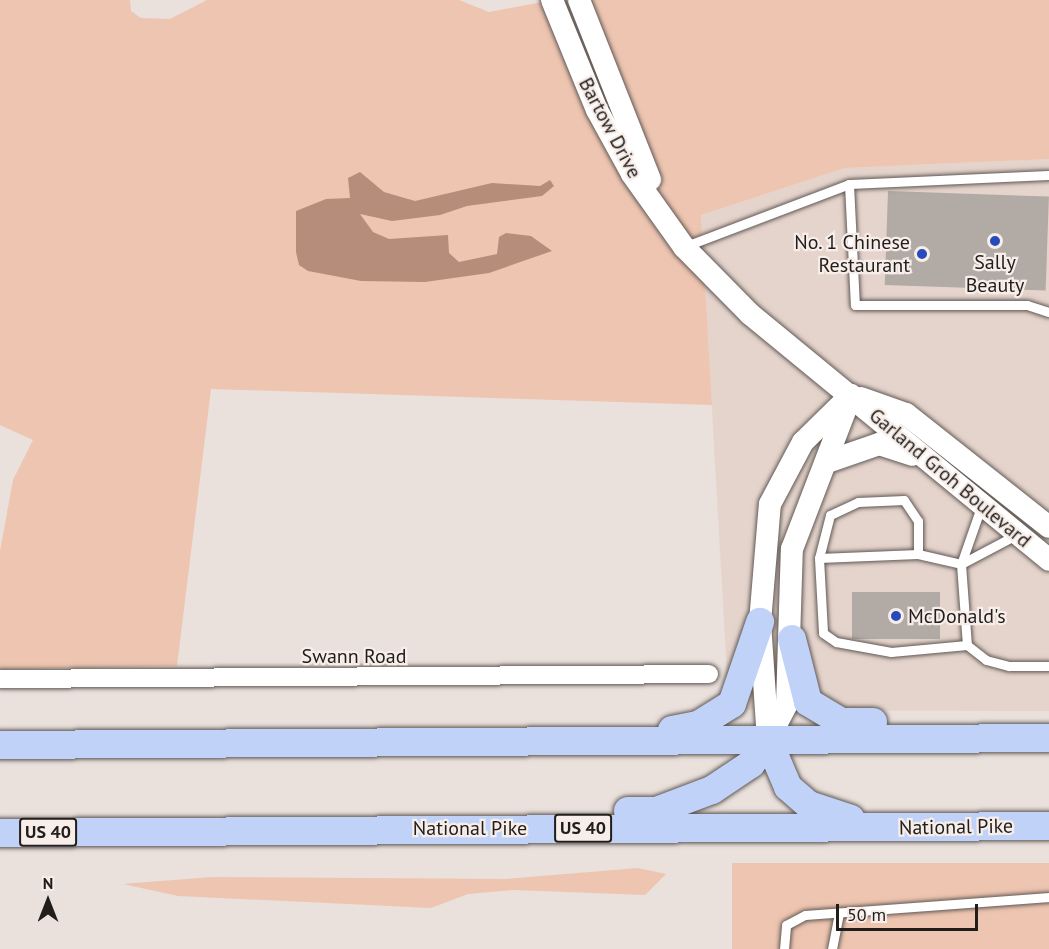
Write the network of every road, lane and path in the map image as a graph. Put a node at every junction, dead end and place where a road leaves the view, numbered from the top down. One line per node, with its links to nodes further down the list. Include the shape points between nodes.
1 (552, 0): 5 (street, Bartow Drive, via 597,110 632,174)
2 (579, 0): 5 (street, Bartow Drive, via 643,165)
3 (1049, 175): 4 (lane)
4 (849, 184): 5 (lane, via 730,225); 6 (lane, via 855,305 1027,305)
5 (684, 248): 7 (street, Bartow Drive, via 750,314)
6 (1049, 312)
7 (851, 395): 8 (street, Garland Groh Boulevard); 9 (street, Garland Groh Boulevard); 11 (street, Garland Groh Boulevard, via 906,414); 17 (street, Garland Groh Boulevard, via 803,442 770,504)
8 (921, 459): 9 (street, via 879,444); 10 (street, Garland Groh Boulevard)
9 (827, 462): 18 (street, Garland Groh Boulevard, via 792,549)
10 (981, 507): 12 (street, Garland Groh Boulevard); 16 (lane)
11 (1049, 527)
12 (1016, 535): 15 (street, Garland Groh Boulevard); 16 (lane)
13 (918, 554): 14 (lane); 14 (lane, via 918,521 904,500 858,502 830,515); 16 (lane)
14 (819, 558): 19 (lane, via 823,633 836,642 891,652)
15 (1049, 560)
16 (961, 564): 19 (lane)
17 (760, 622): 25 (main road, via 739,689 718,717); 26 (street, Garland Groh Boulevard)
18 (792, 639): 23 (main road, via 808,702 841,722); 26 (street, Garland Groh Boulevard, via 787,704)
19 (967, 645): 20 (lane, via 986,660 1009,666)
20 (1049, 666)
21 (709, 675): 22 (street, Swann Road)
22 (0, 679)
23 (1049, 722)
24 (1049, 738): 26 (main road)
25 (611, 740): 26 (main road); 27 (main road)
26 (768, 740): 29 (main road, via 788,787 808,805); 30 (main road, via 736,776 656,811 408,816)
27 (0, 745)
28 (1049, 826): 29 (main road, National Pike / US 40)
29 (889, 827): 30 (main road, National Pike / US 40)
30 (389, 828): 31 (main road, National Pike / US 40)
31 (0, 832)
32 (1049, 897): 33 (lane)
33 (839, 913): 34 (lane, via 794,918 783,934); 35 (lane)
34 (784, 949)
35 (832, 949)

